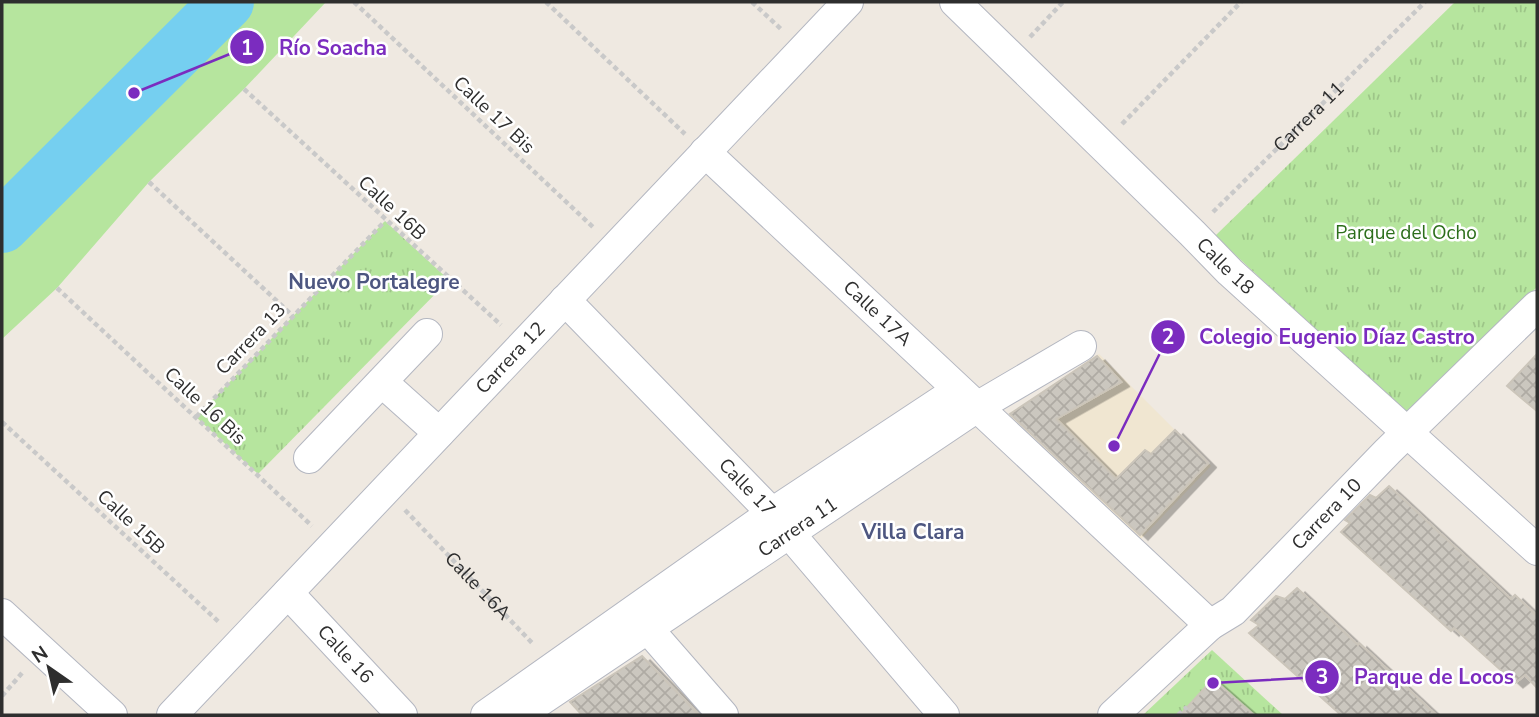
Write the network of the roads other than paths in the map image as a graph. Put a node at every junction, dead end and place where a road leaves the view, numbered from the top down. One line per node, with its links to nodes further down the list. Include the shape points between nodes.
1 (848, 2): 3 (street, Carrera 12)
2 (955, 2): 11 (street, Calle 18, via 1230,272)
3 (705, 152): 4 (street, Carrera 12); 9 (street, Calle 17A)
4 (565, 300): 10 (street, Carrera 12); 13 (street, Calle 17)
5 (1537, 306): 11 (street, Carrera 10)
6 (427, 334): 8 (street)
7 (1081, 346): 9 (street, Carrera 11)
8 (382, 382): 10 (street); 12 (street)
9 (967, 398): 13 (street, Carrera 11); 18 (street, Calle 17A)
10 (439, 433): 15 (street, Carrera 12)
11 (1407, 433): 14 (street, Calle 18); 18 (street, Carrera 10, via 1233,611)
12 (309, 458)
13 (781, 523): 17 (street, Carrera 11); 26 (street, Calle 17)
14 (1537, 550)
15 (288, 593): 20 (street, Carrera 12); 22 (street, Calle 16)
16 (2, 614): 21 (street)
17 (640, 620): 19 (street, Carrera 11); 25 (street)
18 (1210, 625): 27 (street, Carrera 10)
19 (561, 674): 23 (street, Carrera 11); 24 (street, Carrera 11)
20 (182, 712)
21 (112, 715)
22 (402, 715)
23 (486, 715)
24 (519, 715)
25 (723, 715)
26 (944, 715)
27 (1112, 715)

